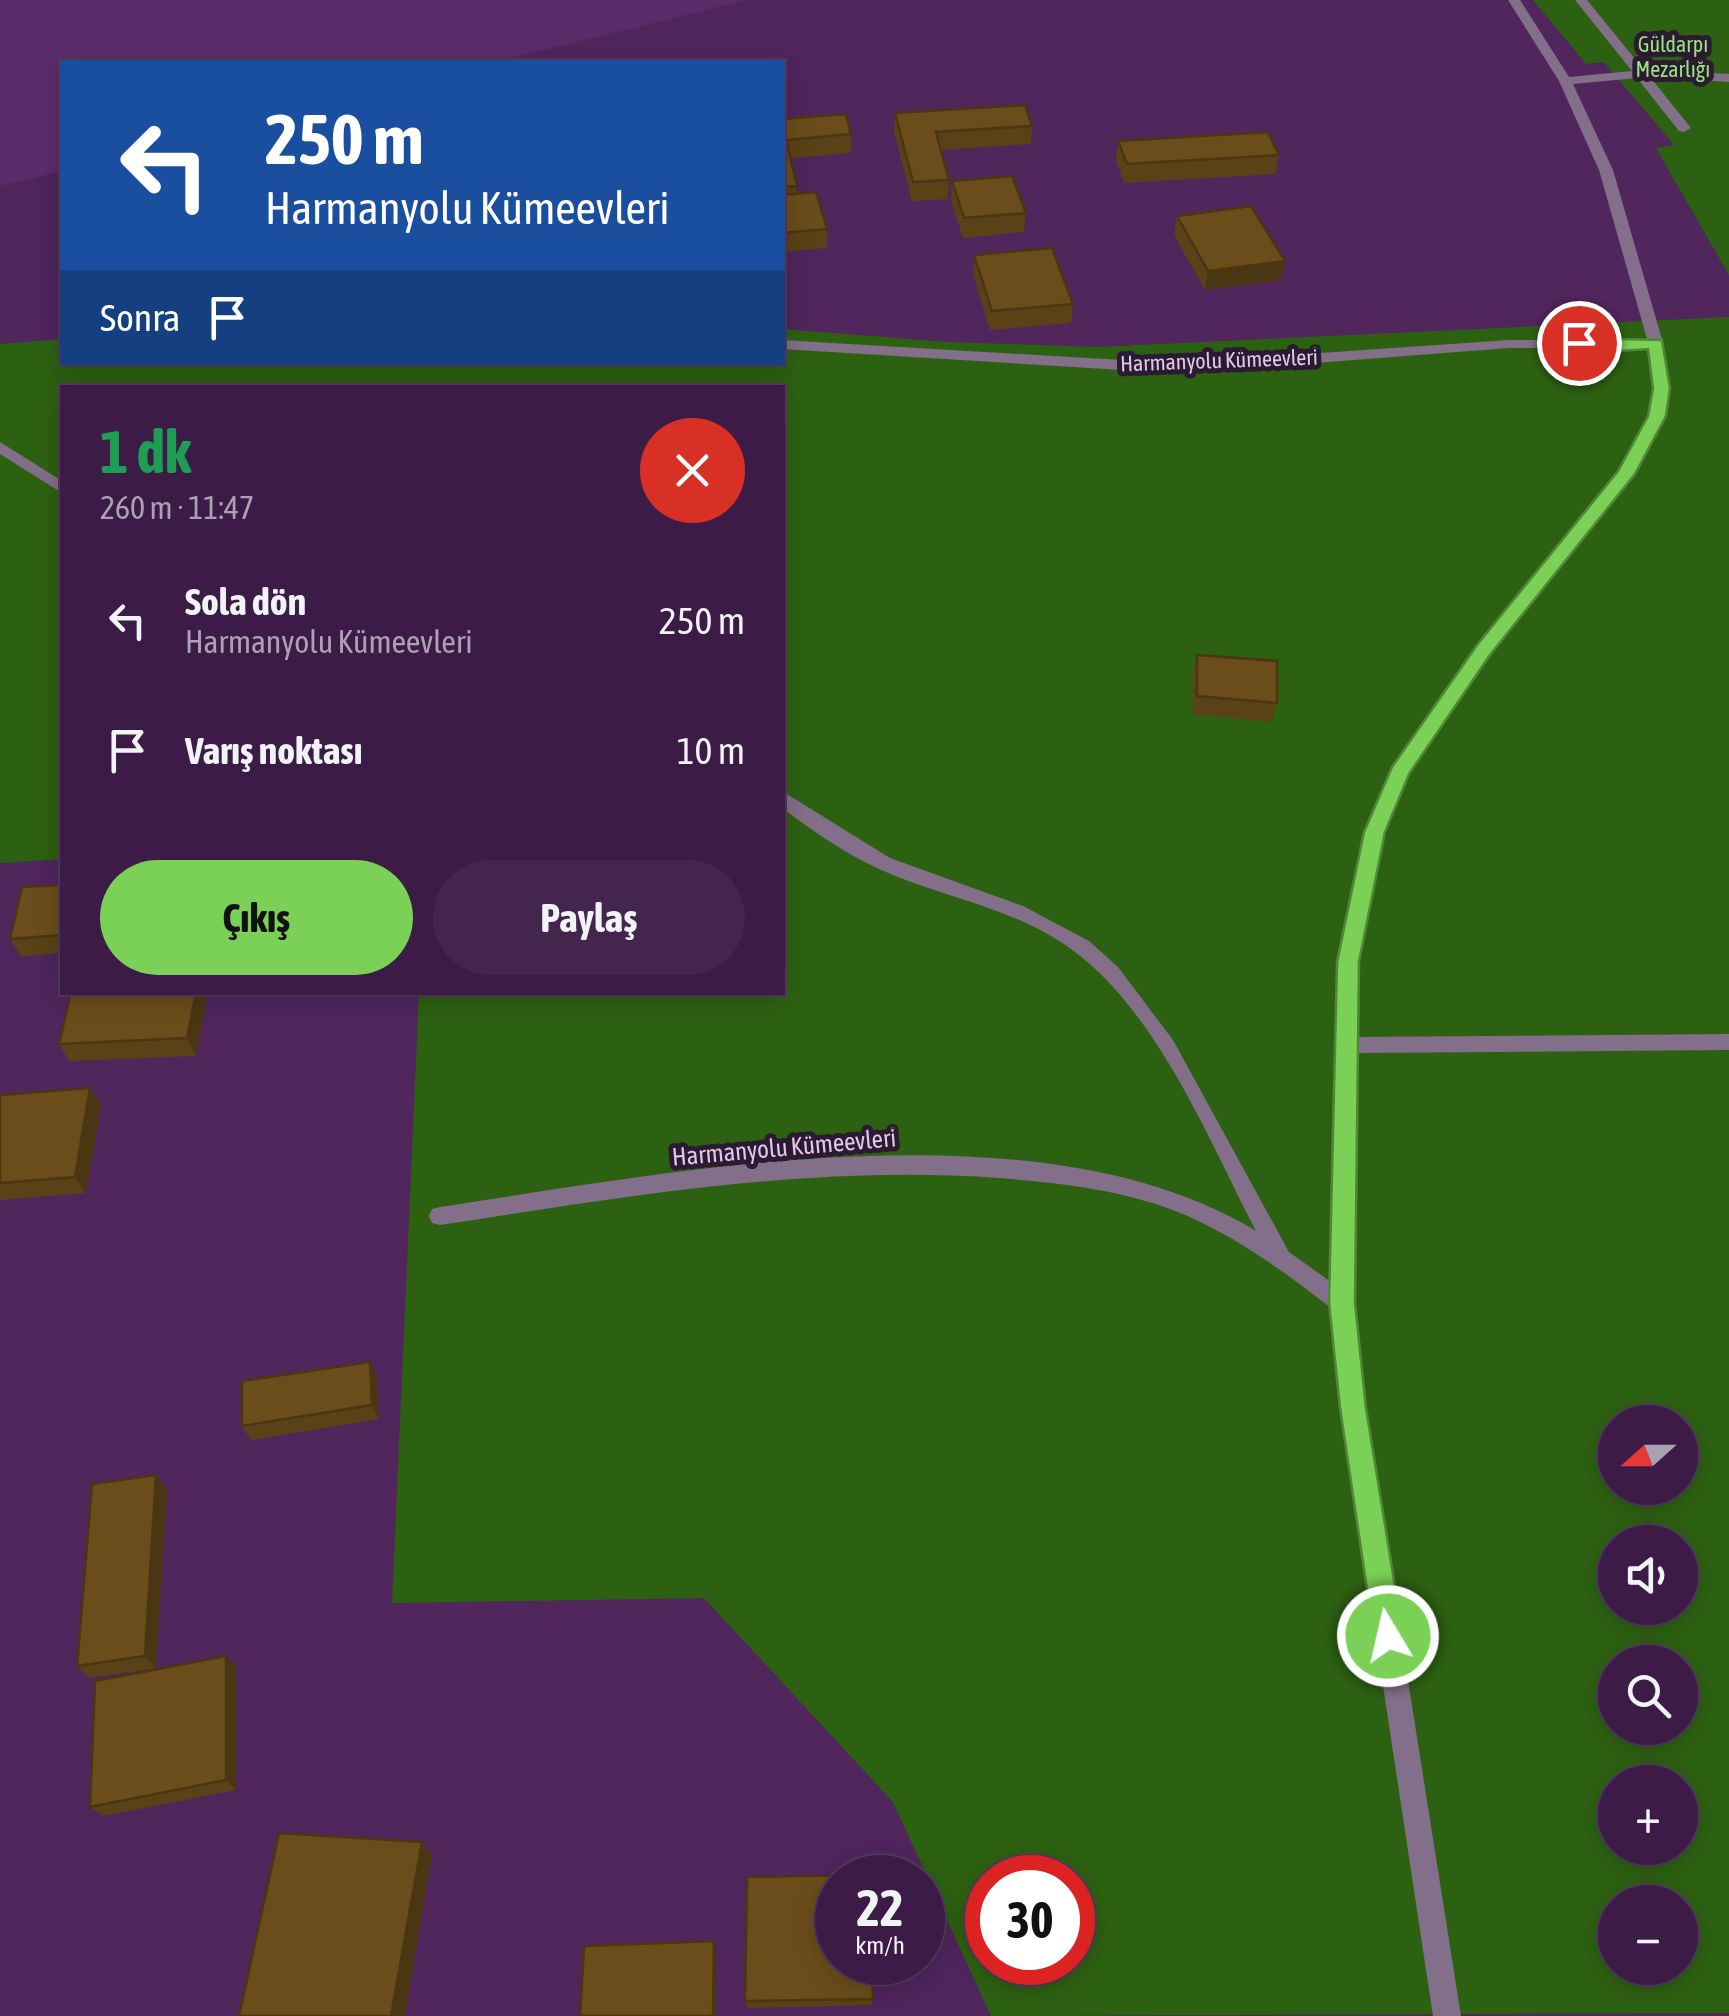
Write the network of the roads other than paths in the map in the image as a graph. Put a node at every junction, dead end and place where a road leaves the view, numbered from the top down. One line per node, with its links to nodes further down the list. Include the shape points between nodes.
1 (1514, 0): 5 (street)
2 (1581, 0): 3 (street)
3 (1638, 74): 4 (street); 5 (street); 6 (street)
4 (1729, 78)
5 (1565, 82): 7 (street, via 1606,170)
6 (1684, 128)
7 (1656, 343): 8 (street, Harmanyolu Kümeevleri, via 1509,344 1141,365); 13 (street, via 1662,388 1657,416 1626,474 1484,650 1399,772 1374,832 1358,898)
8 (785, 344)
9 (0, 447): 10 (street)
10 (60, 487)
11 (785, 800): 15 (street, via 866,856 1019,912 1080,944 1118,978 1155,1029)
12 (1729, 1042): 13 (street)
13 (1344, 1044): 16 (street)
14 (440, 1216): 15 (street, Harmanyolu Kümeevleri, via 884,1163 1125,1186 1184,1206)
15 (1279, 1254): 16 (street, Harmanyolu Kümeevleri)
16 (1342, 1303): 17 (street)
17 (1447, 2016)

